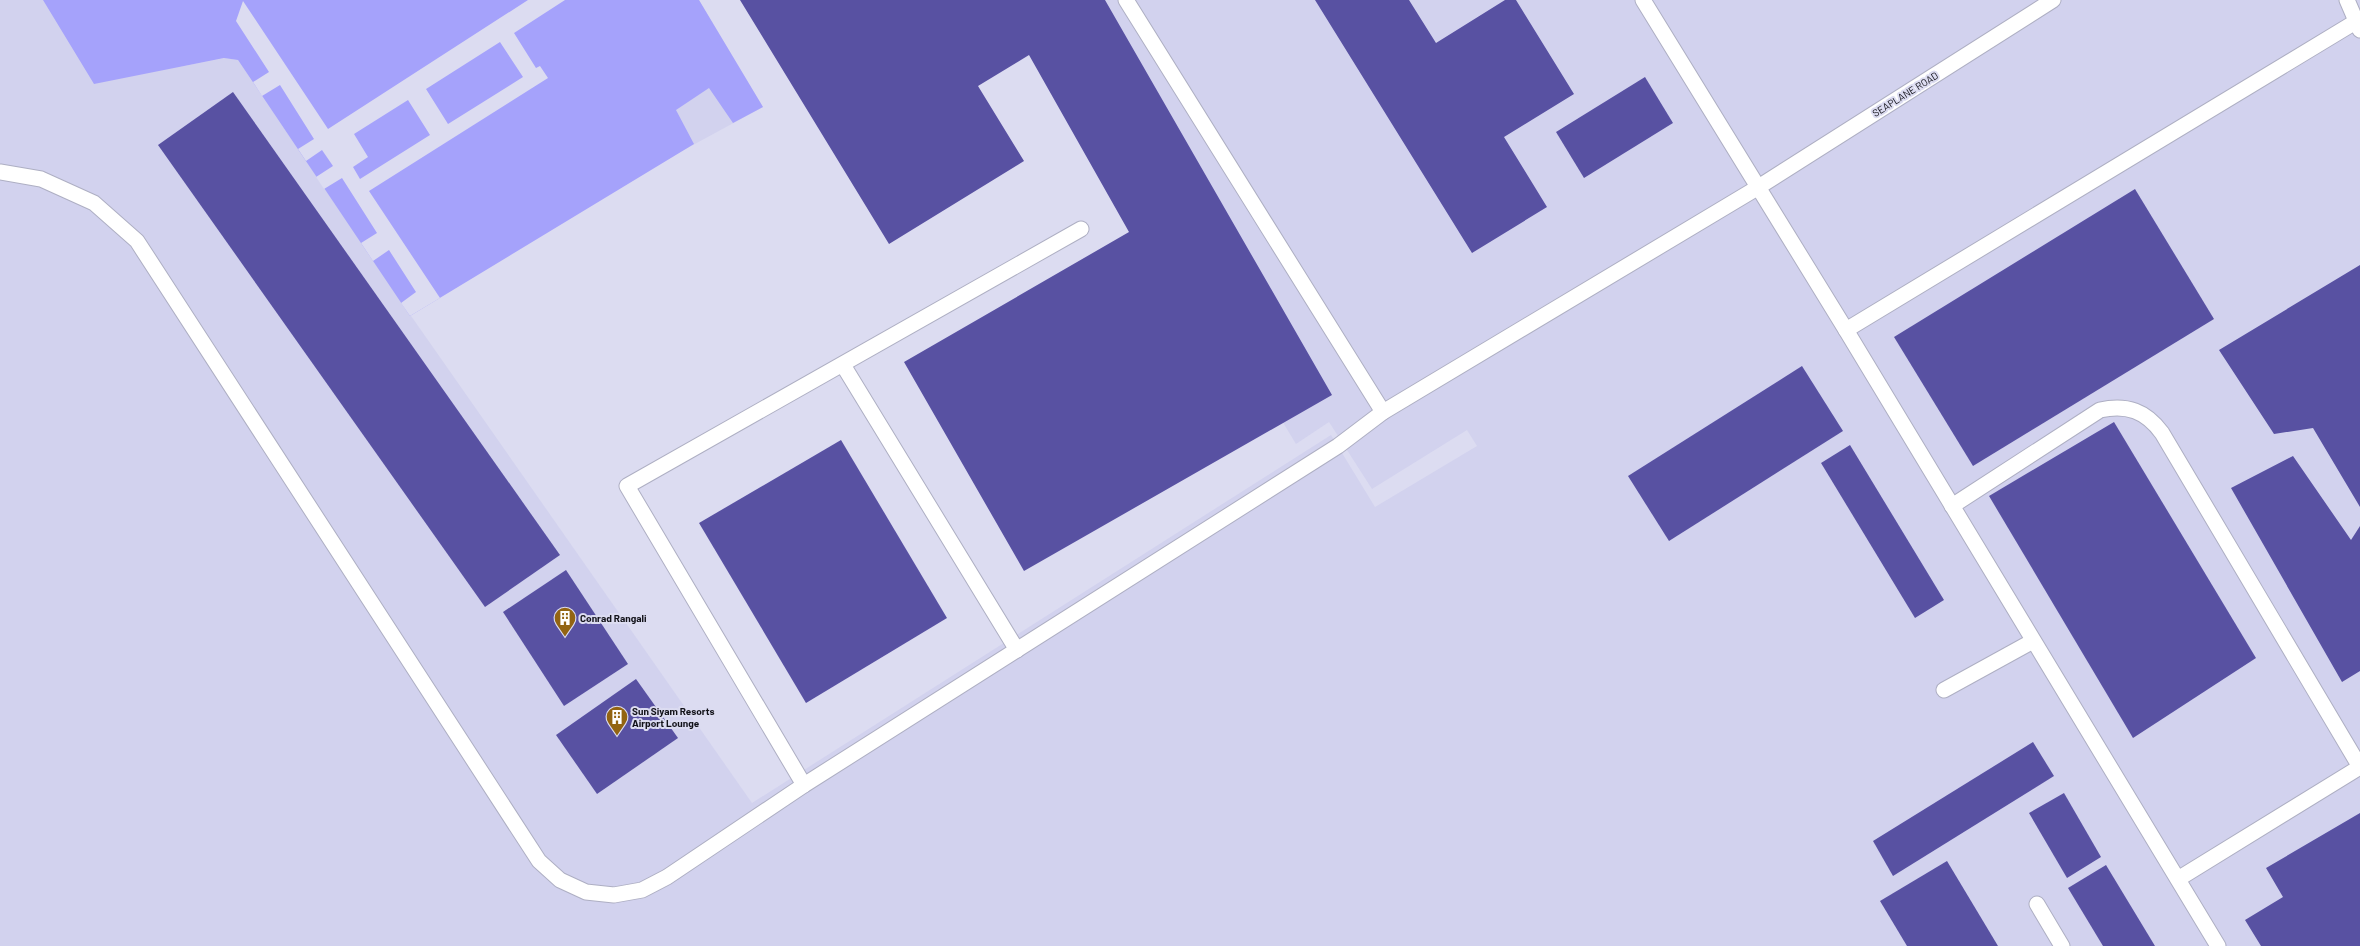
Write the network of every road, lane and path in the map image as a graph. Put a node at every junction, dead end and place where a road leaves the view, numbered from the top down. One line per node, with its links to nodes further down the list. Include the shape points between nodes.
1 (1126, 0): 11 (lane)
2 (1643, 0): 7 (lane)
3 (2053, 0): 7 (lane, SEAPLANE ROAD)
4 (2347, 0): 5 (lane)
5 (2358, 25): 9 (lane)
6 (0, 172): 17 (lane, SEAPLANE ROAD, via 41,179 94,203 137,241 539,861 560,880 586,892 614,896 642,890 667,877)
7 (1757, 188): 9 (lane); 11 (lane, SEAPLANE ROAD)
8 (1081, 229): 10 (lane)
9 (1846, 330): 12 (lane)
10 (843, 366): 14 (lane); 17 (lane, via 627,486)
11 (1383, 412): 14 (lane, SEAPLANE ROAD, via 1338,446)
12 (1952, 506): 13 (lane); 16 (lane, via 2100,410 2128,408 2142,413 2154,422 2162,433)
13 (2033, 641): 15 (lane); 18 (lane)
14 (1017, 650): 17 (lane, SEAPLANE ROAD)
15 (1944, 690)
16 (2360, 767): 18 (lane)
17 (804, 785)
18 (2178, 879): 21 (lane)
19 (2037, 904): 20 (lane)
20 (2062, 946)
21 (2218, 946)

